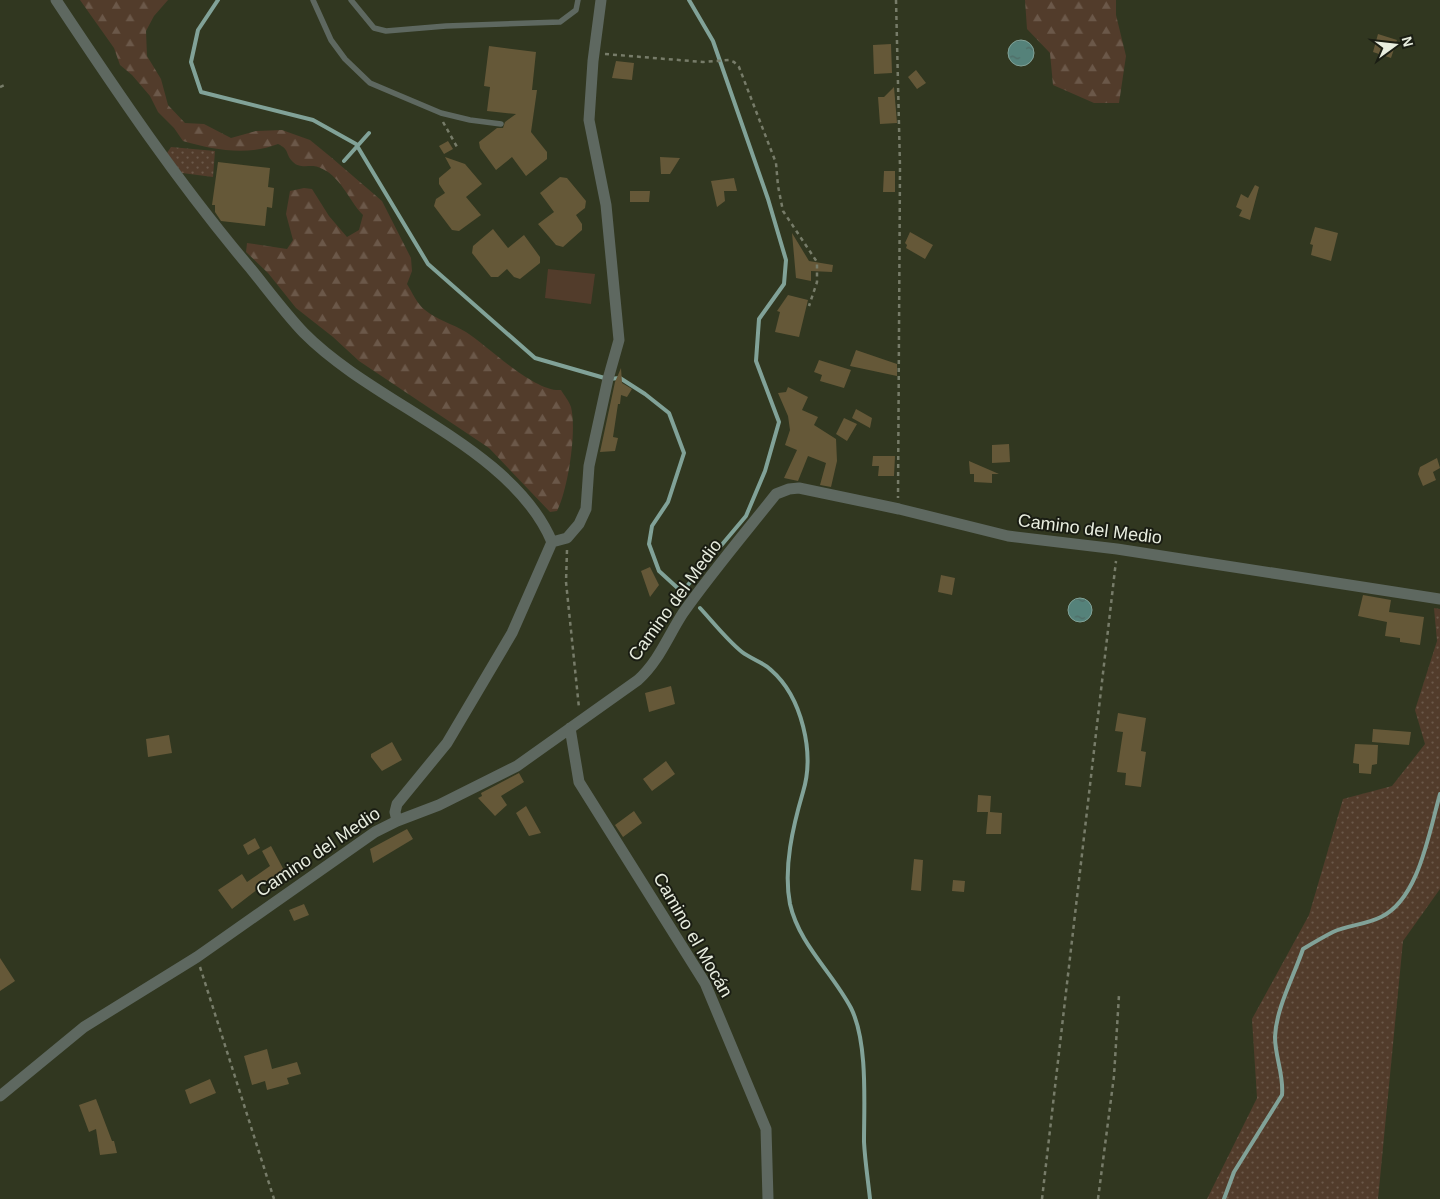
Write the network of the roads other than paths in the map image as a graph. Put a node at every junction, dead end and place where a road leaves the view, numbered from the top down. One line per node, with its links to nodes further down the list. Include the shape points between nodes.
1 (56, 0): 7 (street, via 202,211 303,332 353,376 482,459 530,505)
2 (313, 0): 6 (lane, via 331,40 370,83 441,113)
3 (351, 0): 4 (lane, via 374,28 386,31 560,22 576,10)
4 (578, 0)
5 (601, 0): 7 (street, via 589,120 606,205 619,340 589,466 586,509 579,524 566,538)
6 (501, 124)
7 (552, 542): 10 (street, via 512,633 447,743 398,804 395,812)
8 (1440, 599): 9 (street, Camino del Medio, via 1117,549 1008,536 899,509 799,488 789,489 776,494 683,614 650,669)
9 (570, 728): 10 (street, Camino del Medio, via 517,766 440,805); 12 (street, Camino el Mocán, via 579,782 705,983 766,1129)
10 (397, 821): 11 (street, Camino del Medio, via 312,875 197,957 84,1026)
11 (0, 1096)
12 (768, 1199)

